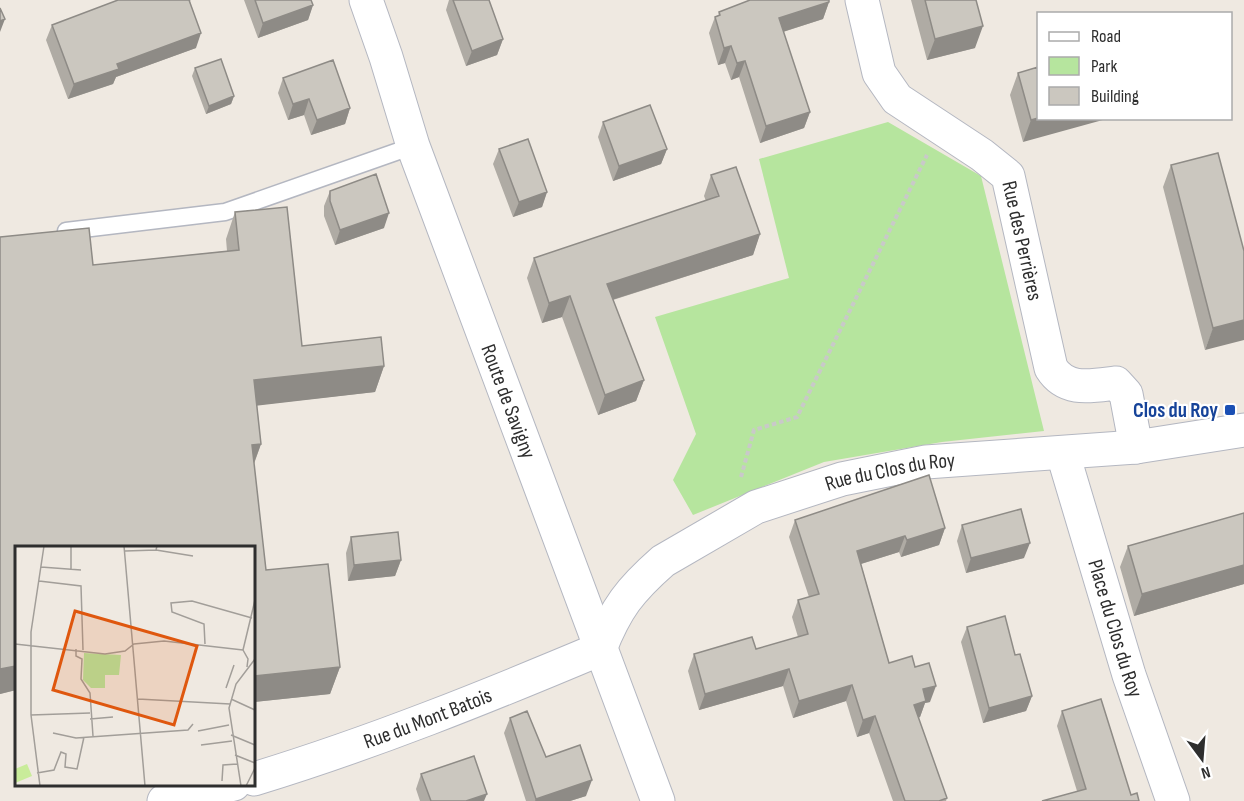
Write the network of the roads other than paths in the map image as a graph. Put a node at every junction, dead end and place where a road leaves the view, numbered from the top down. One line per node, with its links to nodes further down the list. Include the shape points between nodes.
1 (366, 0): 3 (street, Route de Savigny)
2 (862, 0): 6 (street, Rue des Perrières, via 879,74 897,99 1008,176 1051,368 1058,379 1075,387 1116,382 1126,394)
3 (413, 146): 4 (lane, via 225,212); 8 (street, Route de Savigny)
4 (47, 233)
5 (1244, 430): 6 (street, Rue du Clos du Roy)
6 (1136, 447): 7 (street, Rue du Clos du Roy)
7 (1063, 454): 8 (street, Rue du Clos du Roy, via 926,462 842,478 756,507 654,569 613,616); 13 (street, Place du Clos du Roy, via 1129,675)
8 (600, 649): 9 (street, Rue du Mont Batois, via 441,715 320,759); 12 (street, Route de Savigny)
9 (255, 778)
10 (228, 786): 11 (street)
11 (164, 801)
12 (658, 801)
13 (1173, 801)

